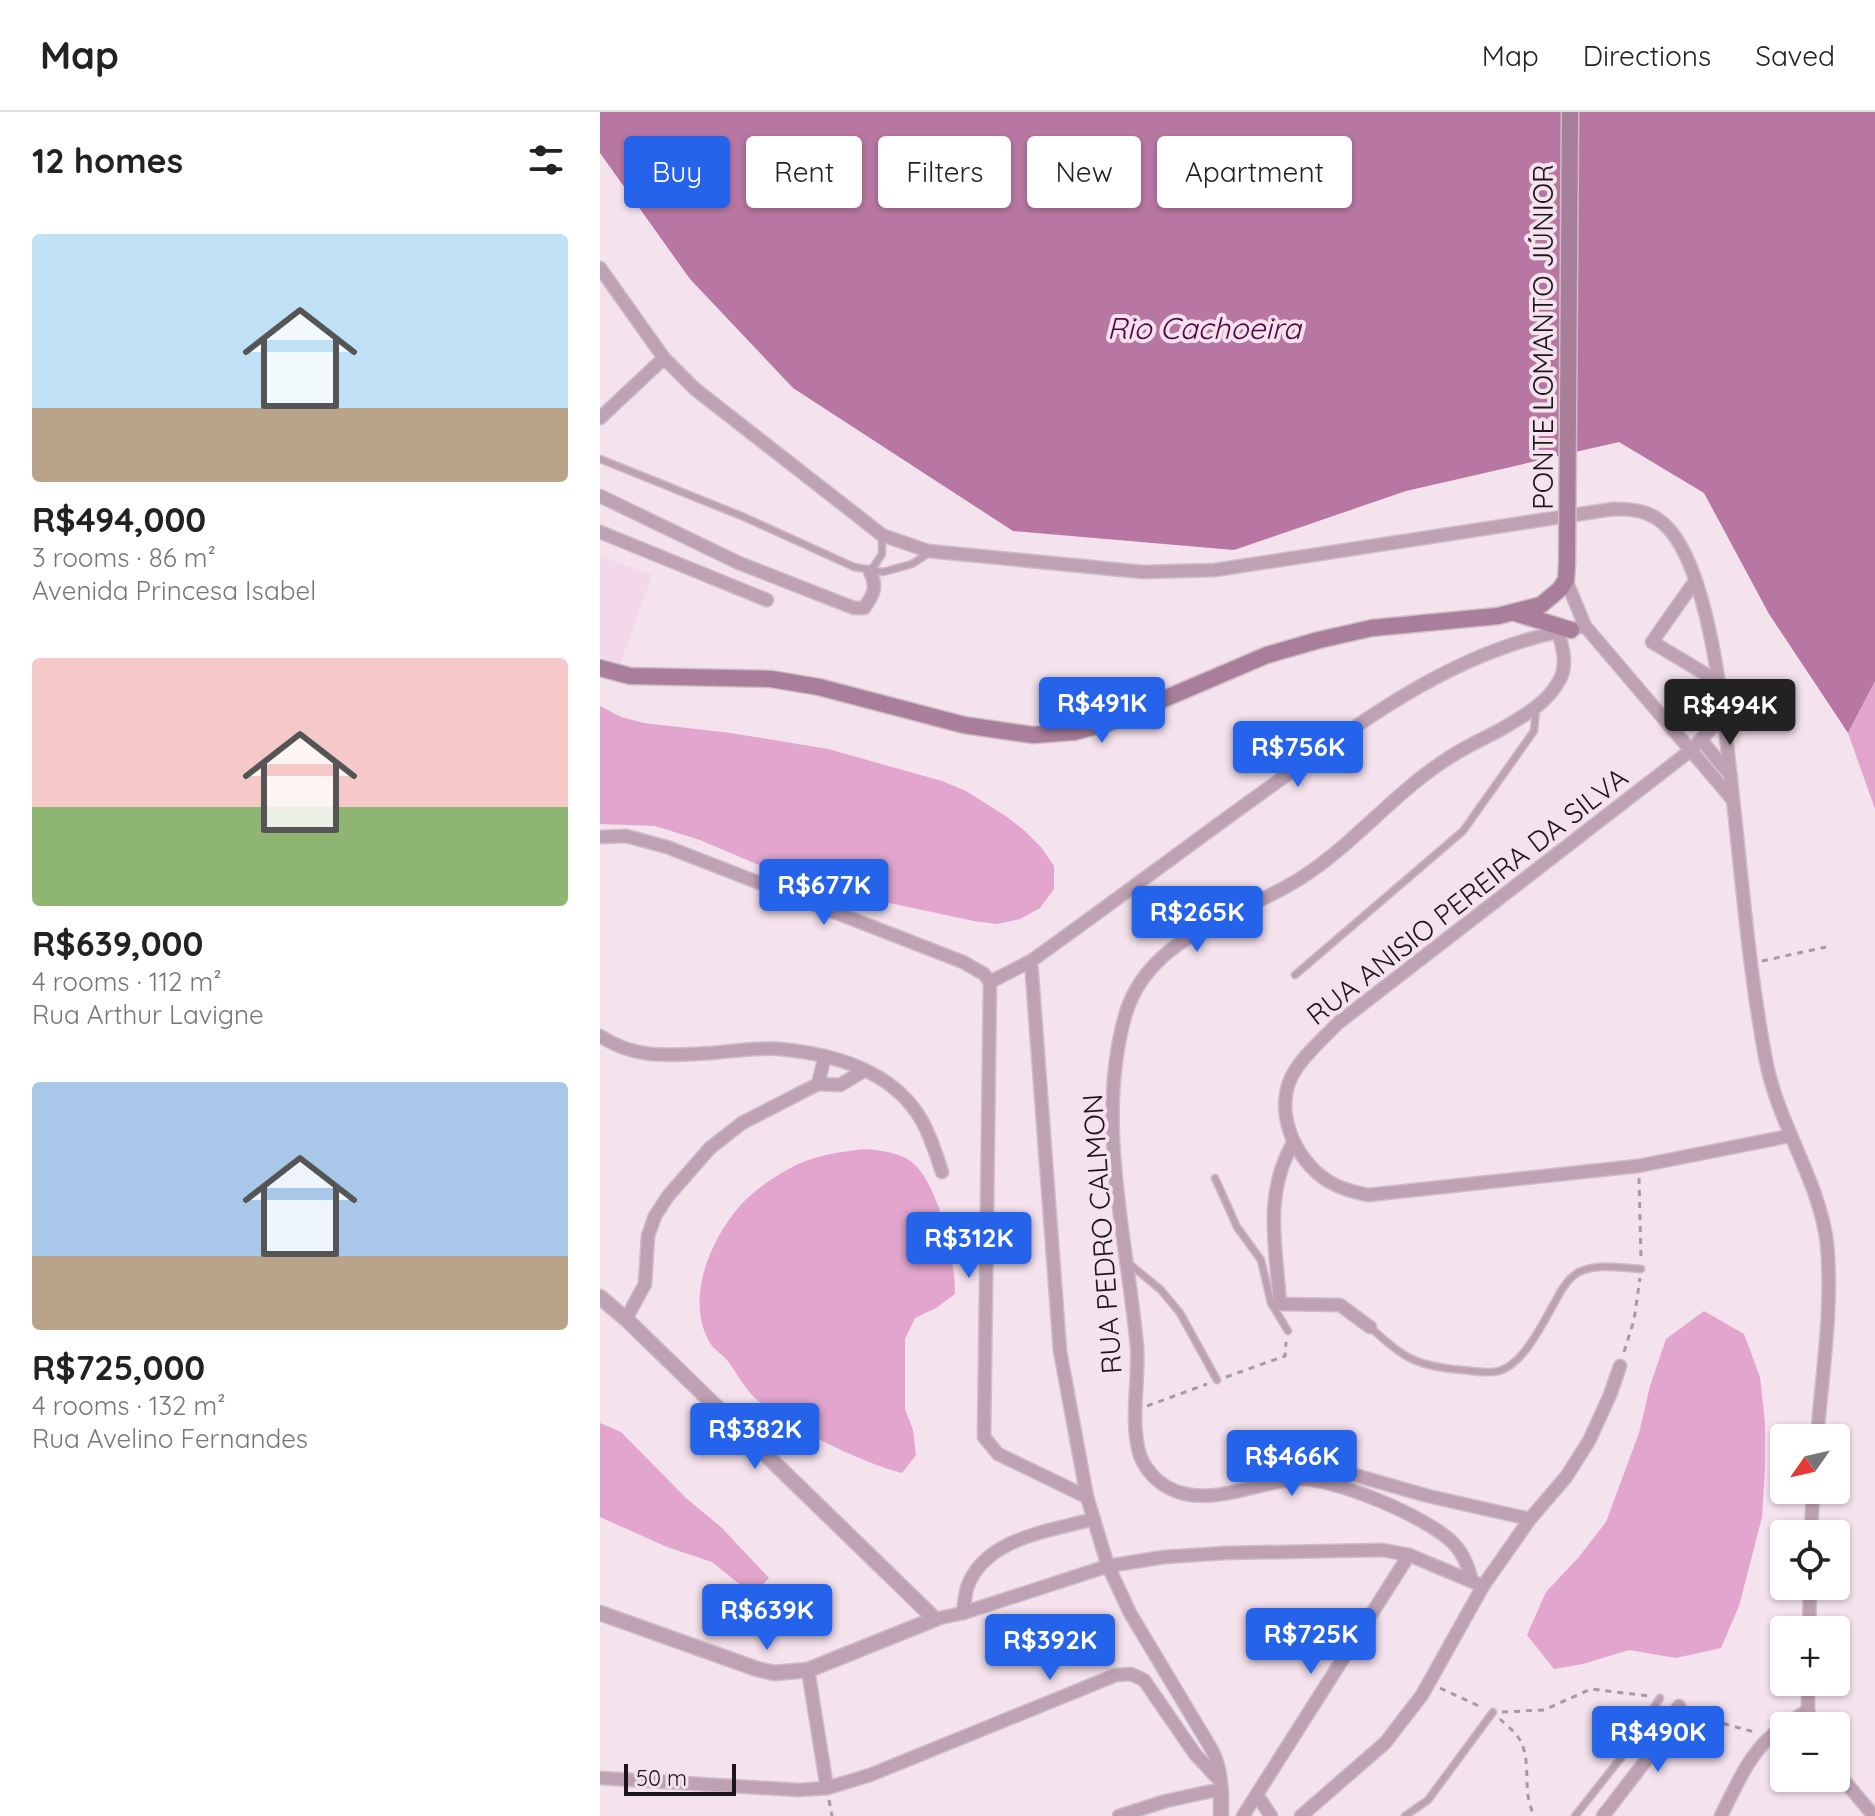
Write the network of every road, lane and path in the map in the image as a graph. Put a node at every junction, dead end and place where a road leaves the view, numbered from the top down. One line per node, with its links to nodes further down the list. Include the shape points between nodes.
1 (1570, 112): 10 (main road, PONTE LOMANTO JÚNIOR, bridge)
2 (600, 268): 3 (street)
3 (664, 358): 4 (street); 8 (street, via 695,389)
4 (600, 418)
5 (600, 459): 11 (lane)
6 (600, 496): 11 (street, via 739,563 854,608 864,608 871,598 875,588)
7 (600, 532): 13 (street)
8 (882, 535): 9 (street); 11 (lane, via 882,554)
9 (933, 551): 11 (lane, via 912,564); 12 (street, via 1143,572 1215,570 1636,509 1669,529)
10 (1566, 571): 14 (main road, via 1554,597); 15 (street)
11 (870, 572)
12 (1695, 581): 17 (street); 17 (street, via 1652,642)
13 (767, 600)
14 (1515, 613): 15 (main road); 16 (main road, via 1372,628 1319,640 1267,655 1110,722 1033,735 964,725 771,679 645,677)
15 (1571, 629): 18 (street, RUA PEDRO CALMON, via 1560,681); 21 (street); 26 (street, via 1472,659 1374,713)
16 (600, 668)
17 (1719, 682): 19 (street)
18 (1537, 706): 28 (lane, via 1534,731 1463,831); 38 (street, RUA PEDRO CALMON, via 1445,760 1308,873 1212,923 1141,977 1114,1061)
19 (1723, 716): 20 (street, RUA ANISIO PEREIRA DA SILVA); 22 (street)
20 (1702, 741): 21 (street, RUA ANISIO PEREIRA DA SILVA); 22 (street)
21 (1690, 751): 23 (street); 35 (street, RUA ANISIO PEREIRA DA SILVA, via 1338,1023 1295,1070 1286,1096)
22 (1731, 776): 23 (street)
23 (1733, 800): 27 (street)
24 (600, 837): 29 (street, via 626,836 667,847 963,962)
25 (1826, 947): 27 (path)
26 (1031, 961): 29 (street); 48 (street, via 1060,1351)
27 (1751, 964): 34 (street, via 1767,1063)
28 (1295, 975)
29 (990, 982): 48 (street, via 984,1437 998,1454)
30 (600, 1036): 31 (street, via 644,1054 777,1049)
31 (825, 1056): 32 (street); 33 (street)
32 (865, 1070): 33 (street, via 848,1083); 36 (street, via 902,1095 921,1118)
33 (818, 1084): 41 (street, via 742,1123 710,1148 668,1196 648,1236 645,1284)
34 (1789, 1136): 35 (street, RUA ANISIO PEREIRA DA SILVA, via 1638,1166 1368,1195 1326,1180); 46 (street, via 1822,1218 1827,1246)
35 (1293, 1143): 42 (street, via 1273,1199 1280,1304 1340,1305)
36 (942, 1172)
37 (1215, 1178): 43 (lane, via 1237,1227 1261,1260 1271,1303)
38 (1124, 1260): 45 (lane, via 1180,1313); 53 (street, RUA PEDRO CALMON, via 1137,1348 1138,1450 1150,1474 1183,1494 1204,1496 1295,1479 1331,1484 1437,1529 1462,1553)
39 (1641, 1269): 42 (lane, via 1578,1273 1510,1367 1495,1372 1420,1364 1398,1353)
40 (600, 1297): 41 (street)
41 (626, 1319): 56 (street)
42 (1370, 1327)
43 (1288, 1331)
44 (1620, 1366): 50 (street, via 1589,1441)
45 (1217, 1380)
46 (1818, 1424)
47 (1265, 1464): 50 (street, via 1300,1460)
48 (1087, 1497): 49 (street)
49 (1094, 1519): 52 (street); 55 (street, via 1012,1542 989,1556 967,1589)
50 (1530, 1519): 53 (street)
51 (1409, 1555): 52 (street, via 1383,1550 1293,1551 1164,1557); 53 (street); 70 (street)
52 (1108, 1566): 55 (street); 67 (street, via 1212,1750)
53 (1478, 1584): 58 (street)
54 (600, 1613): 57 (street, via 757,1669)
55 (963, 1613): 56 (street)
56 (935, 1619): 57 (street)
57 (808, 1670): 68 (street)
58 (1429, 1682): 63 (path); 75 (street, via 1385,1743)
59 (1808, 1696): 62 (street)
60 (1660, 1698): 63 (path, via 1591,1689 1544,1710); 78 (lane)
61 (1679, 1706): 65 (path); 79 (street, via 1657,1746)
62 (1808, 1710): 64 (street)
63 (1493, 1712): 76 (lane, via 1428,1800); 77 (path, via 1519,1738)
64 (1805, 1712)
65 (1769, 1736): 80 (street, via 1744,1769)
66 (600, 1778): 68 (street)
67 (1221, 1785): 68 (street, via 1144,1680 1131,1674 1116,1675); 71 (street); 72 (street)
68 (827, 1788)
69 (1850, 1788): 81 (street)
70 (1257, 1795): 73 (street); 74 (street)
71 (1119, 1816)
72 (1221, 1816)
73 (1243, 1816)
74 (1271, 1816)
75 (1301, 1816)
76 (1405, 1816)
77 (1535, 1816)
78 (1575, 1816)
79 (1603, 1816)
80 (1721, 1816)
81 (1874, 1816)

